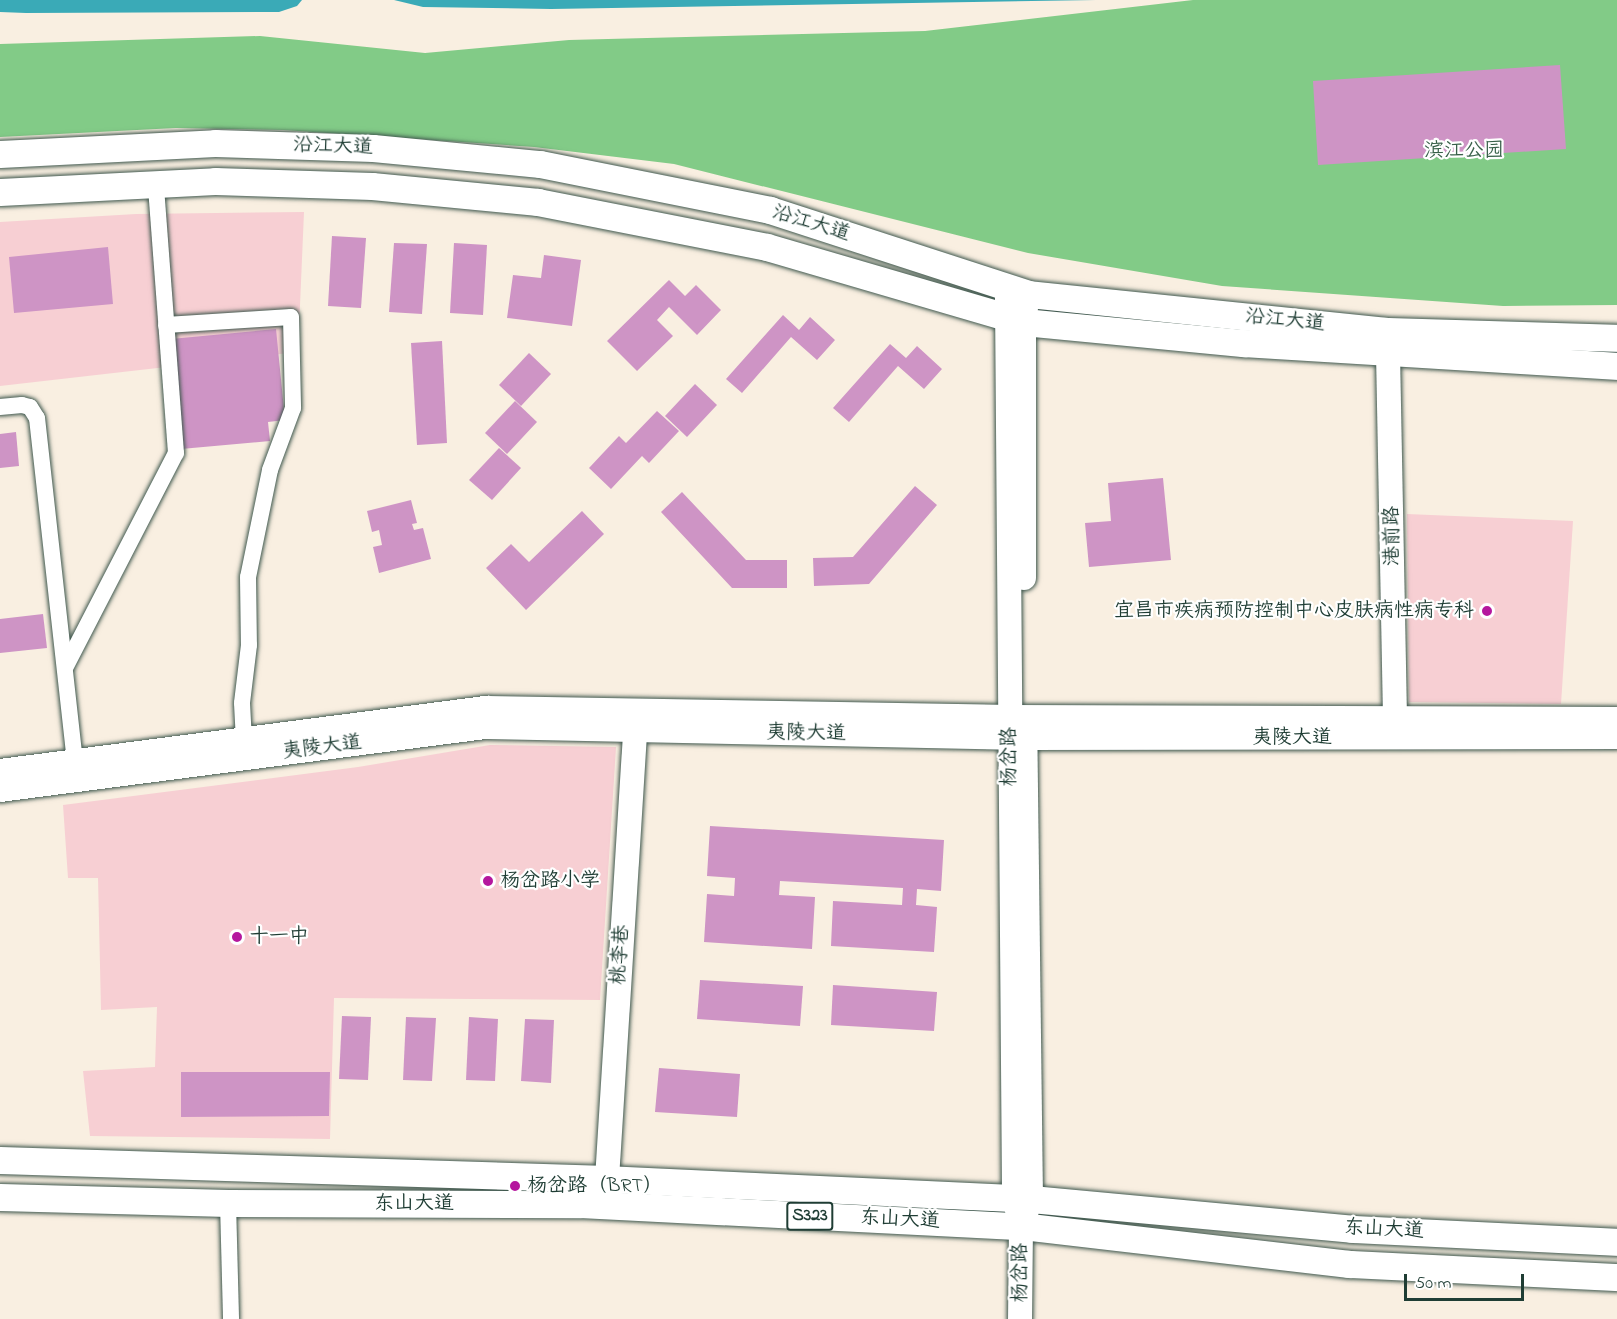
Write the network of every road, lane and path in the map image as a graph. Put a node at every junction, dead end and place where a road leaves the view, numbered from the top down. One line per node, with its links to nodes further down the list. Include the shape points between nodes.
1 (0, 154): 4 (main road, 沿江大道, via 215,143 373,148 540,164 770,210)
2 (156, 184): 3 (main road, 沿江大道); 5 (main road, 沿江大道, via 215,181 372,186 538,202 767,247); 6 (street)
3 (0, 192)
4 (1019, 290): 5 (main road, 杨岔路); 7 (main road, 沿江大道, via 1385,331)
5 (1014, 319): 8 (main road, 沿江大道); 14 (main road, 杨岔路)
6 (166, 325): 11 (street, via 176,453); 17 (street, via 291,317 293,408 270,470 248,578)
7 (1617, 338)
8 (1388, 353): 9 (main road, 沿江大道); 12 (main road, 港前路)
9 (1617, 366)
10 (0, 407): 11 (street, via 22,405 37,418)
11 (64, 668): 18 (street)
12 (1395, 719): 13 (main road, 夷陵大道); 14 (main road, 夷陵大道)
13 (1617, 719)
14 (1018, 727): 15 (main road, 夷陵大道); 16 (main road, 夷陵大道); 17 (main road, 夷陵大道, via 487,708); 24 (main road, 杨岔路)
15 (634, 731): 20 (main road, 夷陵大道, via 488,727); 22 (main road, 桃李巷)
16 (1617, 737)
17 (244, 740): 18 (main road, 夷陵大道)
18 (75, 762): 19 (main road, 夷陵大道)
19 (0, 771)
20 (0, 790)
21 (0, 1160): 22 (main road, 东山大道)
22 (607, 1179): 24 (main road, 东山大道)
23 (0, 1197): 25 (main road, 东山大道 / S323)
24 (1023, 1199): 26 (main road, 杨岔路); 27 (main road, 东山大道, via 1352,1229)
25 (228, 1203): 26 (main road, 东山大道 / S323, via 580,1204); 29 (street)
26 (1021, 1226): 28 (main road, 东山大道 / S323, via 1349,1264); 30 (main road, 杨岔路)
27 (1617, 1242)
28 (1617, 1277)
29 (231, 1319)
30 (1020, 1319)

